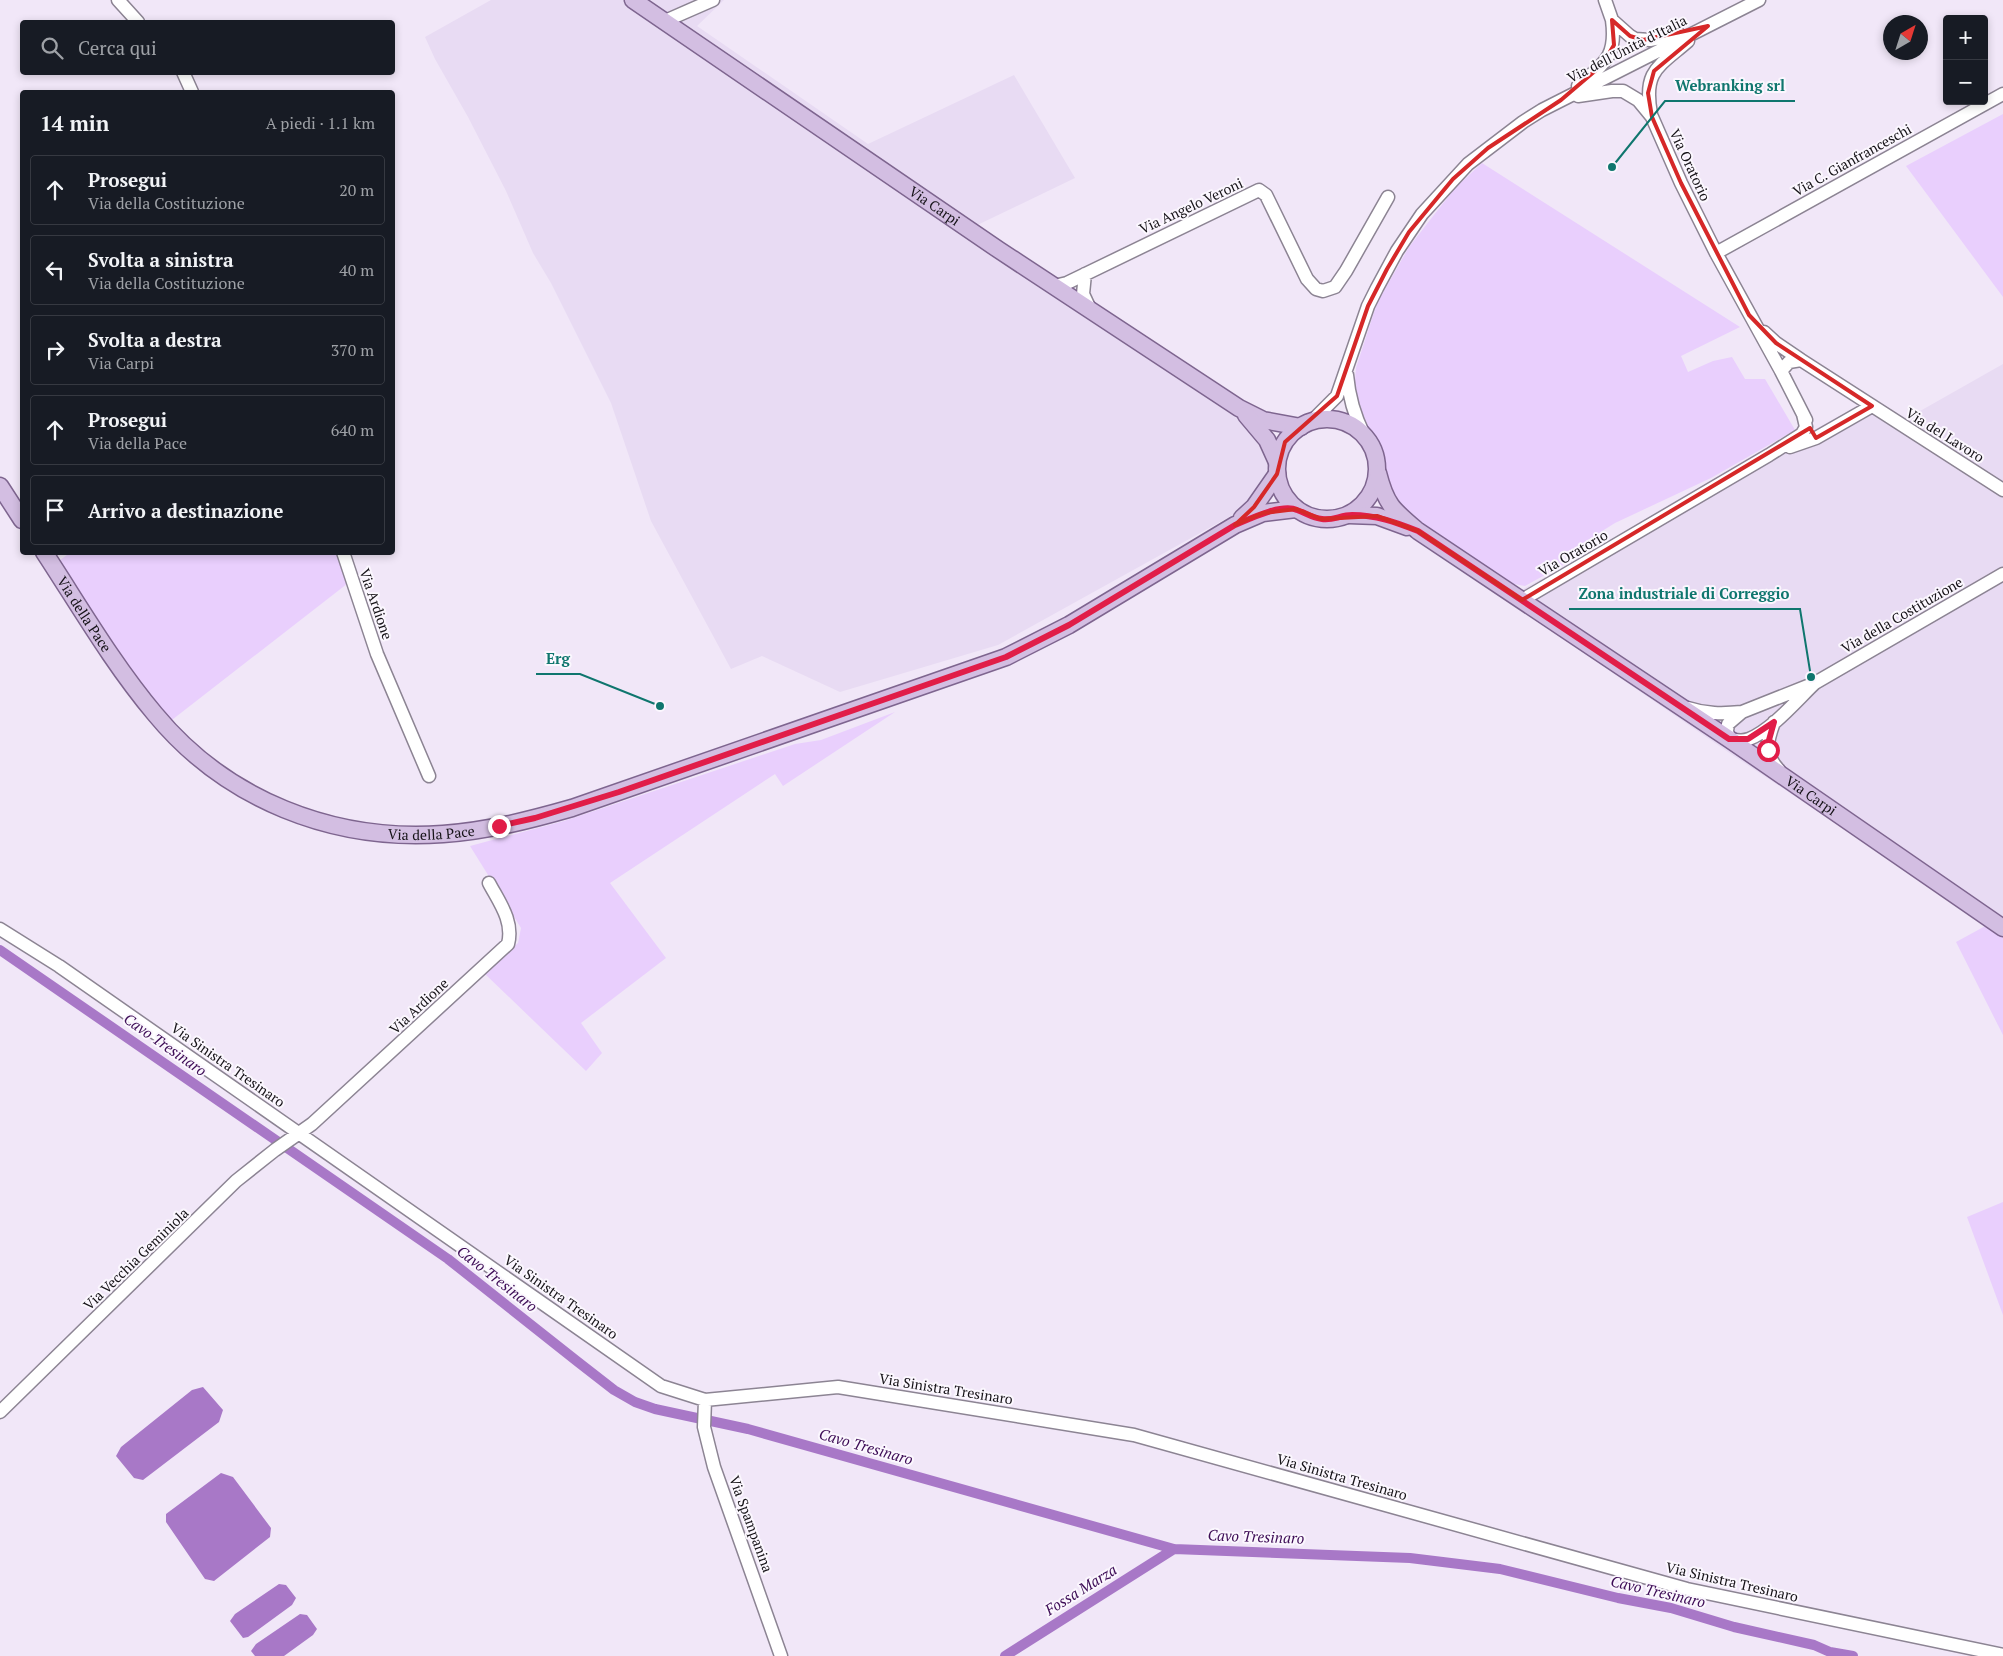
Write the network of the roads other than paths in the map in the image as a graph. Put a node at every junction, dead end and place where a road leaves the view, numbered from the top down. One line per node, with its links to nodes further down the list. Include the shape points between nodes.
1 (118, 0): 6 (street)
2 (633, 0): 8 (main road, Via Carpi)
3 (713, 0): 8 (street)
4 (1605, 0): 7 (street)
5 (1759, 0): 9 (street, Via dell'Unità d'Italia)
6 (136, 20)
7 (1612, 20): 9 (street, via 1630,36 1643,40 1665,38); 13 (street, Via dell'Unità d'Italia, via 1614,45 1610,54 1602,65)
8 (665, 21): 18 (main road, Via Carpi)
9 (1708, 26): 13 (street, Via dell'Unità d'Italia); 14 (street, Via dell'Unità d'Italia, via 1654,71 1648,92)
10 (184, 75): 11 (street)
11 (191, 90)
12 (2003, 94): 16 (street, Via C. Gianfranceschi)
13 (1561, 100): 14 (street, Via Oratorio, via 1598,92 1623,92 1638,100); 22 (street, Via dell'Unità d'Italia, via 1523,122 1468,164 1422,214 1397,251 1368,306)
14 (1652, 116): 16 (street, Via Oratorio)
15 (1388, 197): 17 (street, Via Angelo Veroni, via 1335,287 1323,291 1316,289 1307,279 1266,195 1259,190)
16 (1716, 253): 20 (street, Via Oratorio)
17 (1085, 274): 18 (street, Via Angelo Veroni); 19 (street, via 1083,294)
18 (1054, 286): 19 (main road, Via Carpi)
19 (1090, 309): 25 (main road, Via Carpi)
20 (1749, 315): 21 (street, Via Oratorio, via 1772,340); 23 (street, Via Oratorio)
21 (1801, 360): 23 (street, via 1789,362); 24 (street, Via Oratorio)
22 (1346, 371): 27 (street, Via dell'Unità d'Italia, via 1337,396); 28 (street, Via dell'Unità d'Italia, via 1352,411)
23 (1781, 371): 26 (street, Via Oratorio)
24 (1872, 406): 29 (street, Via Oratorio); 34 (street, Via del Lavoro)
25 (1239, 408): 27 (main road, Via Carpi, via 1263,420); 31 (main road, Via Carpi, via 1268,440)
26 (1803, 414): 29 (street, Via Oratorio); 30 (street, Via Oratorio, via 1806,427 1802,434)
27 (1306, 424): 28 (main road, Via Carpi, via 1334,420 1350,425); 31 (main road, via 1285,442)
28 (1364, 435): 32 (main road, Via Carpi, via 1377,459)
29 (1816, 438): 30 (street, Via Oratorio)
30 (1769, 455): 43 (street, Via Oratorio)
31 (1277, 468): 35 (main road, Via Carpi, via 1283,493); 38 (main road, Via della Pace, via 1254,507)
32 (1378, 473): 36 (main road, via 1369,498); 39 (main road, Via Carpi, via 1391,507)
33 (0, 486): 37 (main road)
34 (2003, 490)
35 (1296, 509): 36 (main road, Via Carpi, via 1312,518); 38 (main road, Via della Pace, via 1263,513)
36 (1349, 515): 39 (main road, Via Carpi, via 1377,516)
37 (20, 517)
38 (1235, 525): 40 (main road, Via della Pace, via 1069,625 1006,657 572,808 499,826 426,835 390,835 328,825 267,802 213,770 155,715 124,674)
39 (1418, 531): 43 (main road, Via Carpi)
40 (46, 555)
41 (344, 555): 49 (street, Via Ardione, via 377,654)
42 (2003, 574): 44 (street, Via della Costituzione)
43 (1522, 600): 45 (main road, Via Carpi)
44 (1815, 683): 46 (street, Via della Costituzione); 47 (street, Via della Costituzione)
45 (1678, 705): 46 (street, Via della Costituzione, via 1709,713); 48 (main road, Via Carpi)
46 (1742, 712): 48 (street, Via della Costituzione, via 1728,724)
47 (1774, 722): 48 (street, Via della Costituzione, via 1748,739); 50 (street, via 1769,740 1770,761)
48 (1729, 739): 50 (main road, Via Carpi)
49 (429, 776)
50 (1793, 784): 52 (main road, Via Carpi)
51 (489, 883): 54 (street, Via Ardione, via 510,924 508,944 312,1124)
52 (2003, 928)
53 (0, 929): 54 (street, Via Sinistra Tresinaro, via 59,966)
54 (297, 1134): 55 (street, Via Sinistra Tresinaro, via 661,1386); 56 (street, Via Vecchia Geminiola, via 236,1182)
55 (705, 1400): 57 (street, Via Sinistra Tresinaro, via 838,1387 1134,1435 1687,1589); 58 (street, Via Spampanina, via 704,1427 714,1467)
56 (0, 1412)
57 (2003, 1655)
58 (781, 1656)

